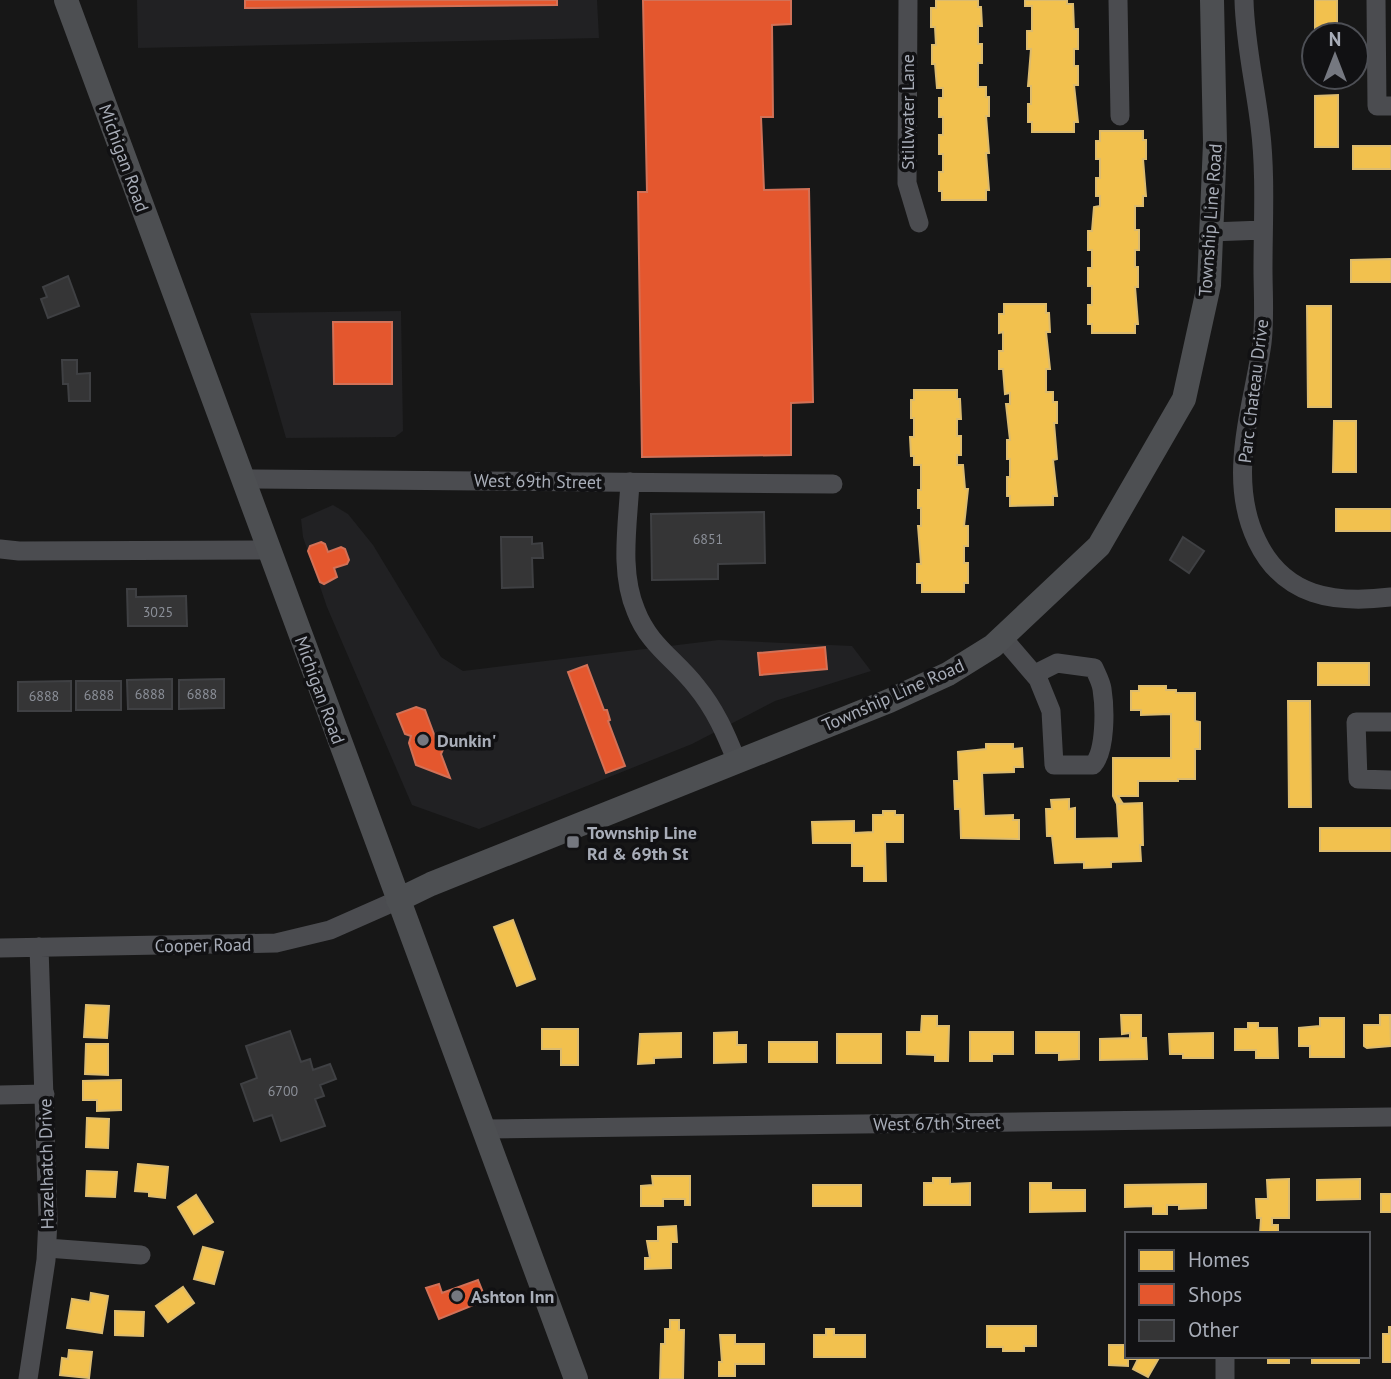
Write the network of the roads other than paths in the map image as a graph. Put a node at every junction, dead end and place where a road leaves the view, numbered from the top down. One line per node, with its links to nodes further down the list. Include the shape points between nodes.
1 (66, 0): 13 (main road, Michigan Road)
2 (908, 0): 10 (street, Stillwater Lane, via 907,183)
3 (1118, 0): 9 (street)
4 (1212, 0): 12 (main road, Township Line Road)
5 (1244, 0): 11 (street, Parc Chateau Drive, via 1263,152)
6 (1376, 0): 7 (street)
7 (1384, 65): 8 (street, via 1377,106)
8 (1391, 106)
9 (1119, 116)
10 (919, 223)
11 (1263, 230): 12 (street); 18 (street, Parc Chateau Drive, via 1262,341 1247,422 1242,487 1247,519 1278,574 1298,588 1329,598 1362,601)
12 (1212, 232): 19 (main road, Township Line Road, via 1209,285 1184,399 1099,546)
13 (243, 479): 14 (street, West 69th Street); 17 (main road, Michigan Road)
14 (630, 482): 15 (street, West 69th Street); 22 (street, via 626,564 636,612 654,642 710,704)
15 (833, 484)
16 (0, 549): 17 (street)
17 (269, 550): 24 (main road, Michigan Road)
18 (1391, 597)
19 (1002, 637): 20 (street); 22 (main road, Township Line Road, via 948,674)
20 (1035, 674): 20 (street, via 1051,711 1054,765 1093,765 1103,741 1102,688 1094,668 1057,663)
21 (1391, 722): 23 (street, via 1356,722 1358,779)
22 (737, 762): 24 (main road, Township Line Road)
23 (1391, 780)
24 (398, 900): 25 (street, Cooper Road, via 330,930 276,943); 30 (main road, Michigan Road)
25 (39, 947): 26 (street, Cooper Road); 27 (street, Hazelhatch Drive)
26 (0, 948)
27 (44, 1094): 28 (street); 31 (street, Hazelhatch Drive)
28 (0, 1095)
29 (1391, 1117): 30 (street, West 67th Street)
30 (484, 1129): 35 (main road, Michigan Road)
31 (47, 1248): 32 (street); 34 (street, Hazelhatch Drive)
32 (141, 1255)
33 (1225, 1358): 36 (street)
34 (27, 1379)
35 (576, 1379)
36 (1225, 1379)

